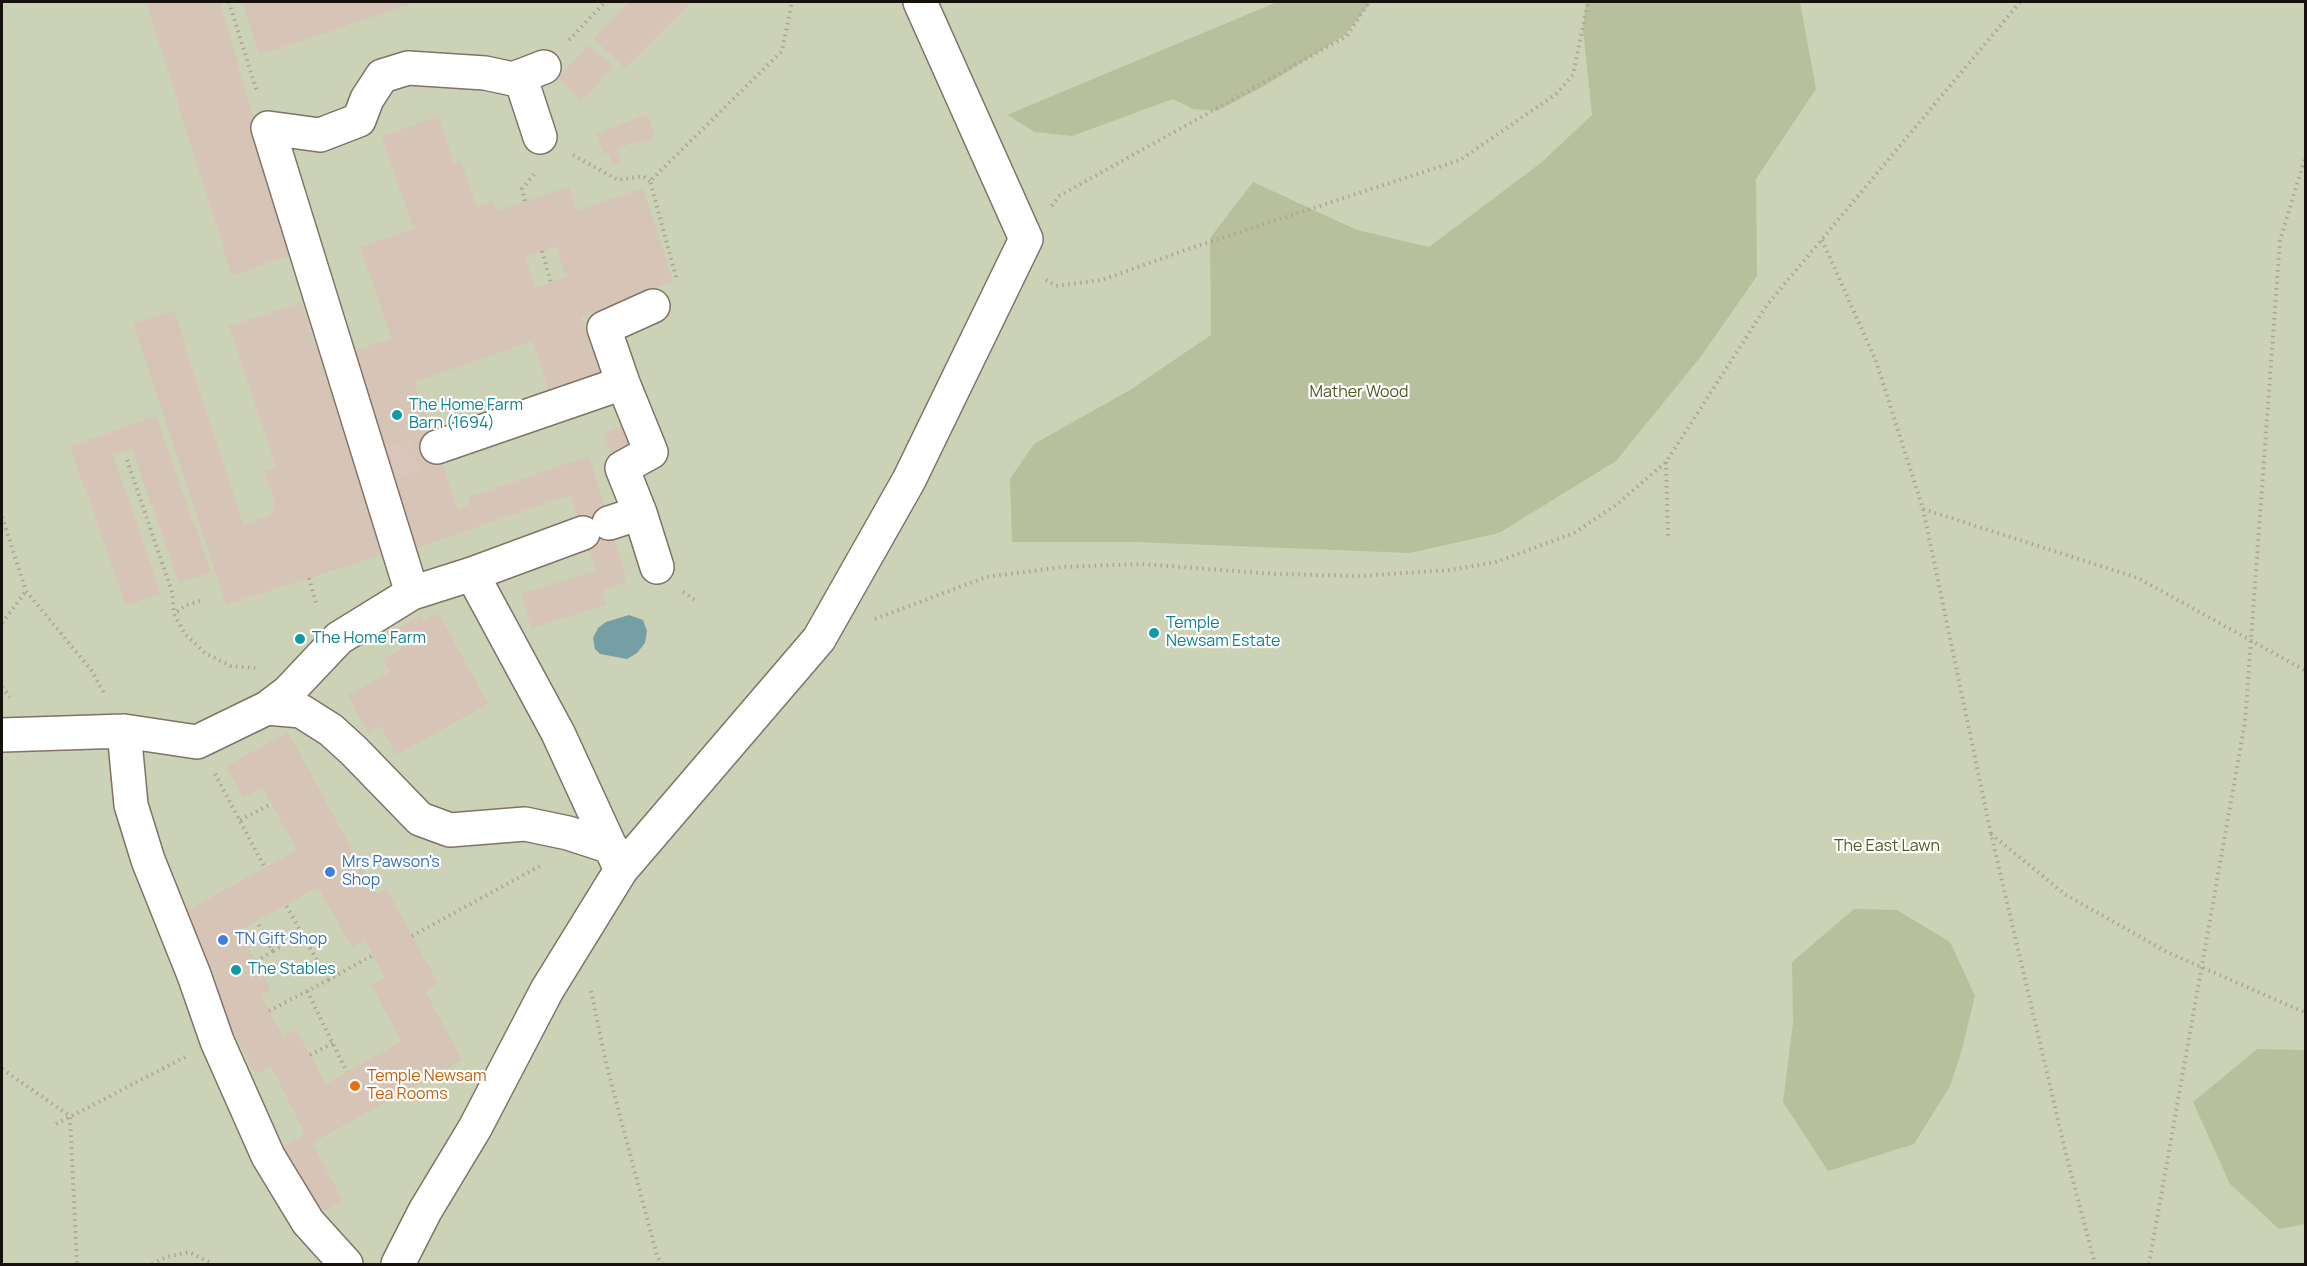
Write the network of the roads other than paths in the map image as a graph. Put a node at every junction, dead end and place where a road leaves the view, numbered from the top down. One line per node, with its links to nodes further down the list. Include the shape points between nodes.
1 (920, 2): 13 (street, via 1022,249 909,480 819,639)
2 (540, 137): 9 (street, via 532,72 513,79 485,73 408,68 382,76 358,120 320,135 268,128 380,468)
3 (653, 306): 4 (street, via 604,328)
4 (623, 383): 5 (street); 6 (street, via 651,452 622,468)
5 (436, 447)
6 (640, 513): 7 (street); 8 (street)
7 (657, 567)
8 (472, 574): 9 (street); 13 (street, via 558,733)
9 (412, 593): 10 (street, via 339,638 288,692)
10 (267, 708): 11 (street, via 197,742); 13 (street, via 301,711 331,730 420,819 450,830 525,824 568,833)
11 (124, 731): 12 (street); 14 (street, via 131,805 217,1041 268,1156 308,1222)
12 (2, 735)
13 (616, 858): 15 (street, via 580,938 546,990 475,1128)
14 (346, 1264)
15 (398, 1264)

